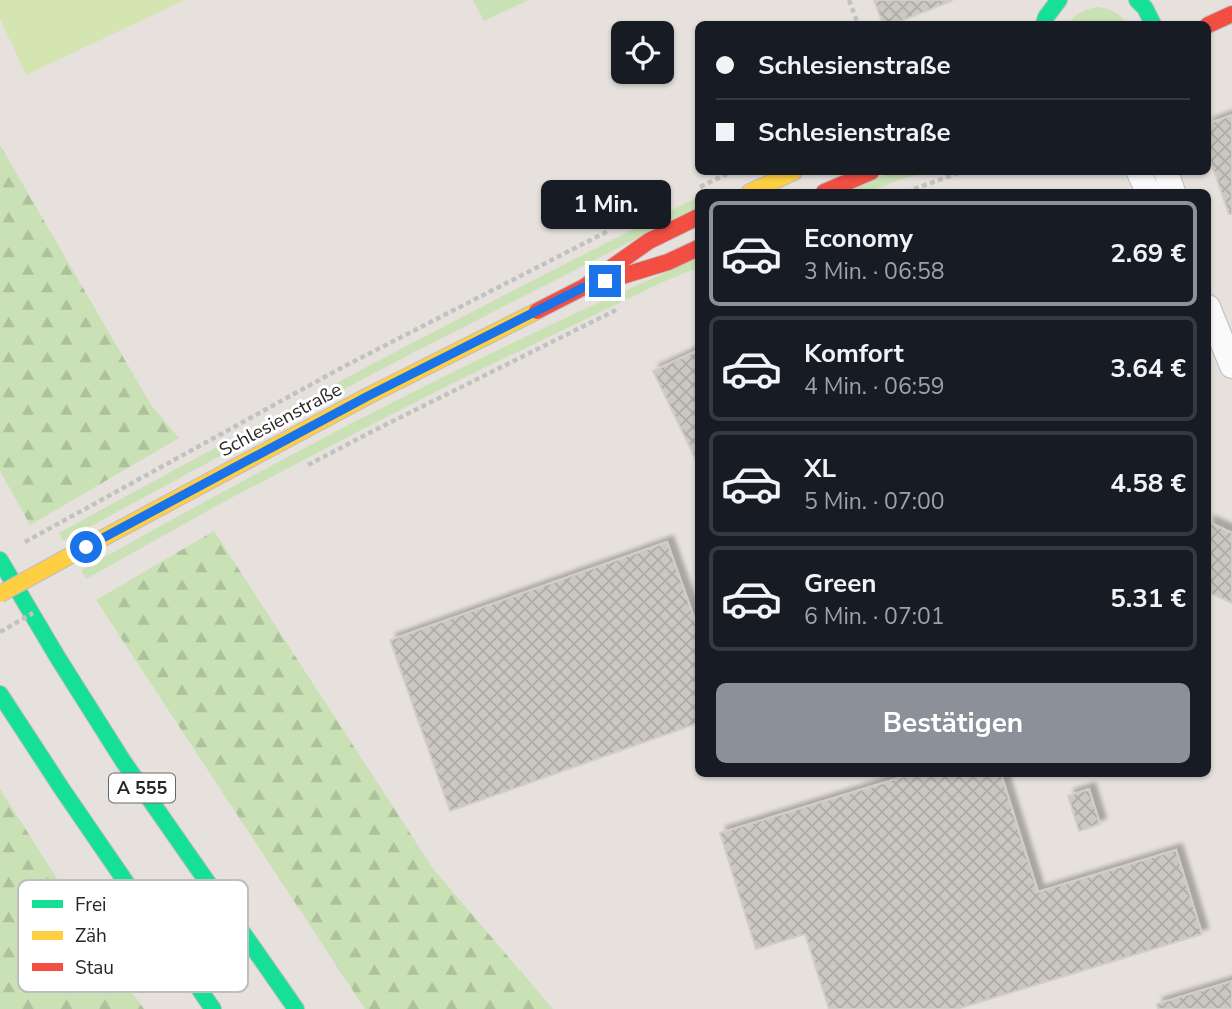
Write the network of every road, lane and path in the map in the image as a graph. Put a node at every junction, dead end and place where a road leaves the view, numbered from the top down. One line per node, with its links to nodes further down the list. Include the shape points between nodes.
1 (849, 0): 5 (path)
2 (1059, 0): 6 (main road)
3 (1145, 4): 7 (main road)
4 (1232, 14): 8 (main road)
5 (857, 21)
6 (1046, 21)
7 (1152, 21)
8 (1211, 24)
9 (726, 175): 13 (path)
10 (787, 175): 14 (main road)
11 (864, 175): 15 (main road)
12 (953, 175): 16 (path)
13 (697, 188)
14 (757, 189)
15 (831, 189)
16 (914, 189)
17 (695, 218): 20 (main road, Schlesienstraße, via 649,241)
18 (613, 228): 25 (path, via 341,368)
19 (695, 249): 20 (main road, Schlesienstraße)
20 (584, 287): 27 (main road, Schlesienstraße, bridge, via 368,396)
21 (622, 307): 24 (path)
22 (1211, 314): 23 (street)
23 (1232, 366)
24 (300, 470)
25 (44, 531)
26 (0, 559): 30 (main road, A 555, via 123,761)
27 (0, 594)
28 (0, 694): 29 (main road)
29 (124, 880)
30 (206, 880)
31 (248, 940): 34 (main road, A 555)
32 (201, 992): 33 (main road)
33 (213, 1009)
34 (296, 1009)

